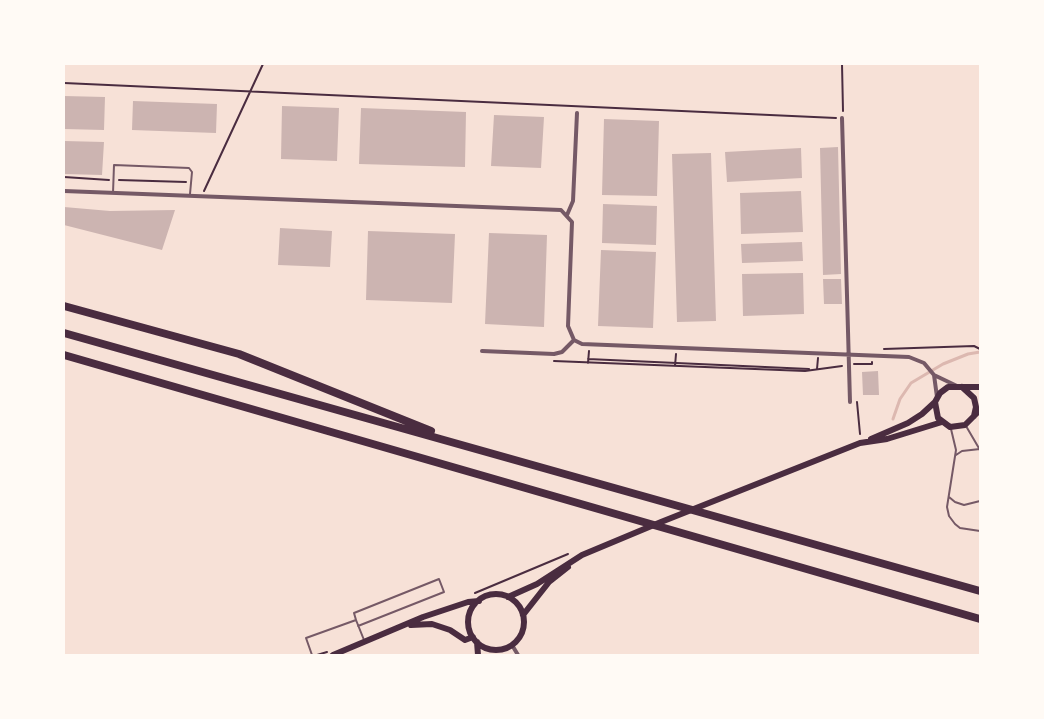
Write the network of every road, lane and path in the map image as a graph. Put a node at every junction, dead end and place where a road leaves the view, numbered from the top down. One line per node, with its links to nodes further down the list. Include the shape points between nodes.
1 (264, 64): 4 (path)
2 (842, 64): 6 (path)
3 (64, 83): 4 (path)
4 (250, 92): 6 (path); 13 (path)
5 (577, 114): 14 (street, via 573,201)
6 (842, 118): 26 (street)
7 (64, 177): 8 (path)
8 (113, 180): 9 (path); 9 (lane, via 114,165 178,167 189,168); 11 (lane)
9 (191, 183): 12 (lane)
10 (64, 191): 11 (street)
11 (113, 193): 12 (street)
12 (190, 196): 13 (street)
13 (202, 196): 14 (street, via 552,209)
14 (567, 215): 17 (street, via 572,222 568,326)
15 (64, 306): 46 (highway, via 239,354)
16 (64, 333): 46 (highway)
17 (574, 340): 18 (street); 23 (street, via 562,352)
18 (589, 346): 19 (street); 28 (path)
19 (676, 349): 24 (street); 29 (path)
20 (882, 349): 21 (path, via 974,346)
21 (980, 349)
22 (482, 351): 23 (street)
23 (554, 354): 30 (path, via 554,362)
24 (818, 354): 26 (street); 34 (path)
25 (64, 355): 57 (highway)
26 (848, 355): 27 (street); 31 (street)
27 (873, 356): 31 (path, via 872,364); 35 (street, via 917,359)
28 (588, 359): 29 (path); 30 (path)
29 (675, 362): 32 (path); 33 (path)
30 (588, 363): 32 (path)
31 (848, 365): 34 (path); 39 (street)
32 (675, 366): 33 (path)
33 (809, 369): 34 (path)
34 (817, 369)
35 (934, 375): 36 (street); 38 (street)
36 (958, 386): 37 (main road); 38 (main road, via 948,387); 42 (main road, via 971,394 975,402 975,412)
37 (980, 387)
38 (936, 399): 41 (main road, via 935,413); 44 (main road, via 908,423)
39 (850, 402): 45 (path, via 858,402)
40 (980, 410): 42 (main road)
41 (942, 422): 43 (main road); 44 (main road, via 887,439)
42 (968, 423): 43 (main road); 47 (lane)
43 (950, 427): 48 (lane, via 955,440)
44 (870, 440): 45 (main road)
45 (860, 443): 52 (main road)
46 (468, 445): 53 (highway, via 657,502)
47 (980, 450): 48 (lane, via 962,451)
48 (955, 456): 49 (lane)
49 (949, 497): 50 (lane, via 964,504); 51 (lane, via 947,507 955,524 960,528)
50 (980, 501)
51 (980, 531)
52 (582, 555): 54 (main road, via 537,584); 56 (main road, via 549,582)
53 (980, 591)
54 (508, 597): 55 (main road, via 493,595); 56 (main road)
55 (479, 600): 60 (main road, via 423,617); 61 (main road, via 469,618)
56 (523, 615): 63 (main road, via 522,632)
57 (980, 619)
58 (356, 620): 59 (lane); 59 (lane, via 354,613 439,579 444,592); 64 (lane, via 306,638)
59 (358, 626): 62 (lane)
60 (406, 626): 61 (main road, via 432,624 465,640); 62 (main road)
61 (475, 640): 63 (main road, via 491,650); 66 (main road)
62 (364, 643): 65 (main road)
63 (509, 647): 67 (main road); 68 (street)
64 (312, 655)
65 (333, 655)
66 (478, 655)
67 (500, 655)
68 (518, 655)

